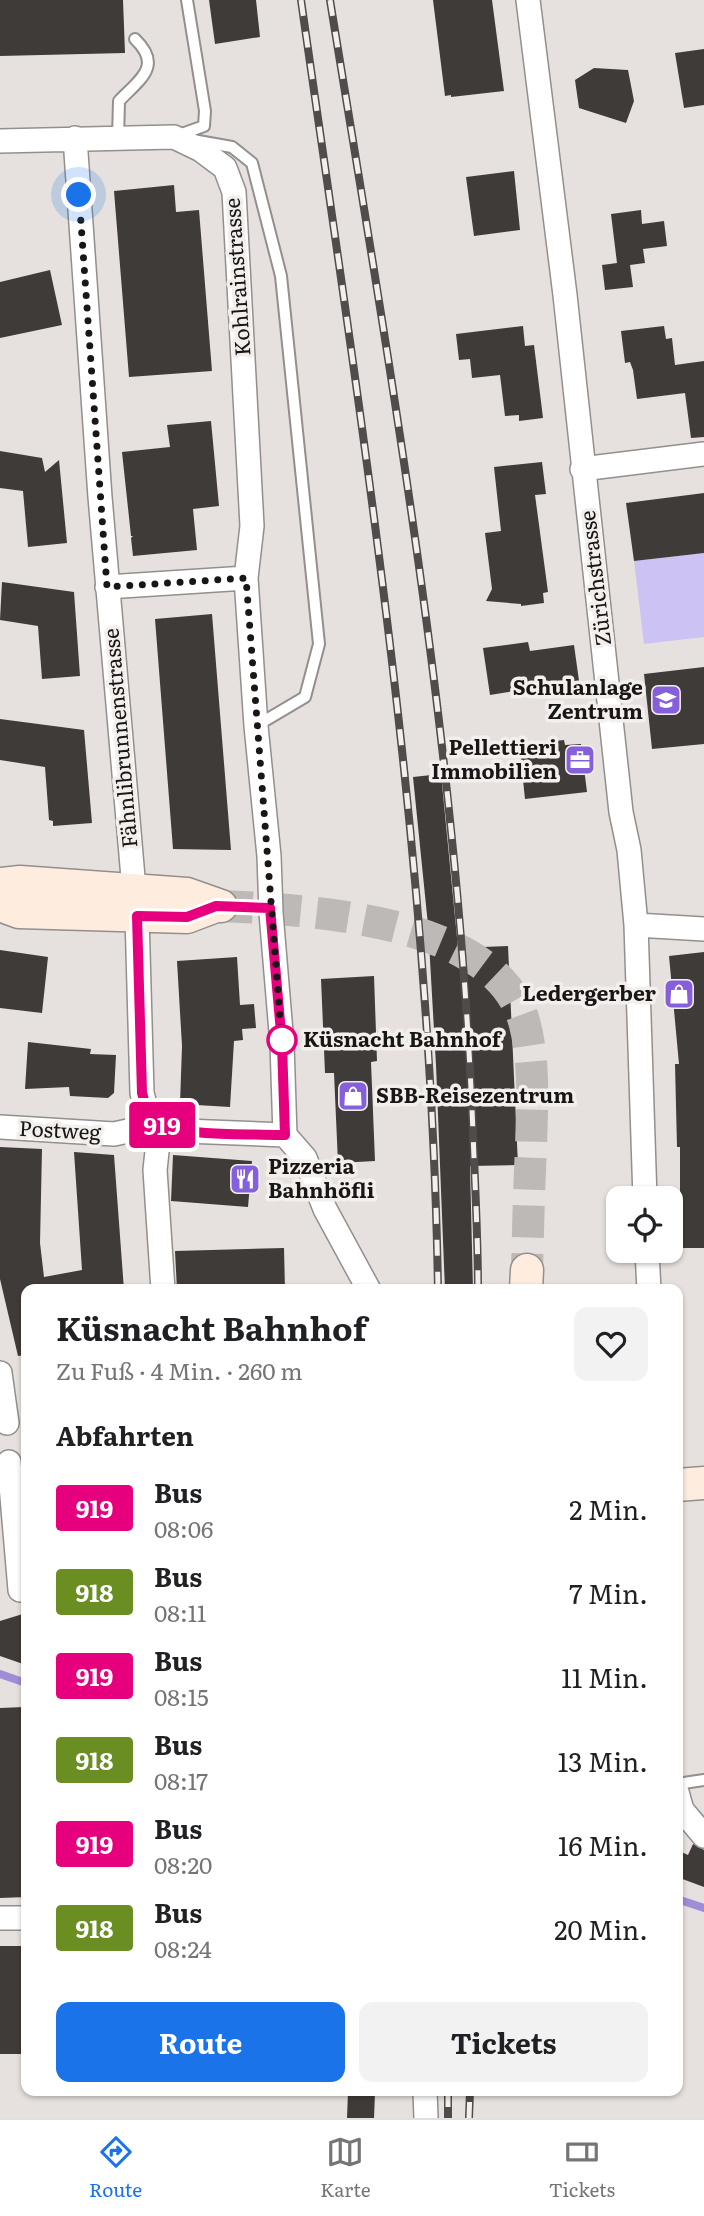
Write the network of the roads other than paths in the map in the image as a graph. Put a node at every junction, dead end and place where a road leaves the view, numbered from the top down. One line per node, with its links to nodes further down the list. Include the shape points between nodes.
1 (187, 0): 4 (lane, via 204,126)
2 (528, 0): 9 (street, Zürichstrasse)
3 (135, 39): 6 (lane, via 149,59 147,71 119,101)
4 (174, 137): 6 (street, Kohlrainstrasse); 10 (street, Kohlrainstrasse, via 225,168 234,192 252,526); 12 (lane, via 232,147 252,163 281,276 319,644 305,697)
5 (75, 138): 6 (street, Kohlrainstrasse); 7 (street, Kohlrainstrasse); 11 (street, Fähnlibrunnenstrasse)
6 (118, 138)
7 (0, 141)
8 (704, 454): 9 (street)
9 (582, 468): 17 (street, Zürichstrasse)
10 (246, 578): 11 (street); 12 (street, Kohlrainstrasse)
11 (107, 587): 14 (street, Fähnlibrunnenstrasse)
12 (256, 726): 21 (street, Kohlrainstrasse, via 269,856)
13 (0, 884): 14 (main road, via 20,882)
14 (136, 903): 15 (main road, via 19,912); 16 (main road, via 187,917); 19 (street, Fähnlibrunnenstrasse, via 142,1093 146,1108)
15 (0, 905)
16 (218, 906)
17 (636, 925): 18 (street); 22 (street, Zürichstrasse)
18 (704, 929)
19 (160, 1124): 20 (street, Postweg, via 114,1134); 21 (street, Postweg, via 185,1131); 24 (street, via 155,1170)
20 (0, 1128)
21 (285, 1135): 25 (street, via 305,1158 325,1209)
22 (645, 1186)
23 (648, 1263): 26 (street)
24 (163, 1284)
25 (366, 1284)
26 (649, 1284)
27 (0, 1373): 28 (street)
28 (7, 1423)
29 (9, 1462): 32 (street)
30 (704, 1483): 31 (main road)
31 (683, 1485)
32 (15, 1590)
33 (704, 1780): 34 (lane)
34 (683, 1783)
35 (683, 1811): 36 (street)
36 (704, 1836)
37 (0, 1918): 38 (street)
38 (21, 1919)
39 (425, 2096): 40 (street)
40 (426, 2118)

